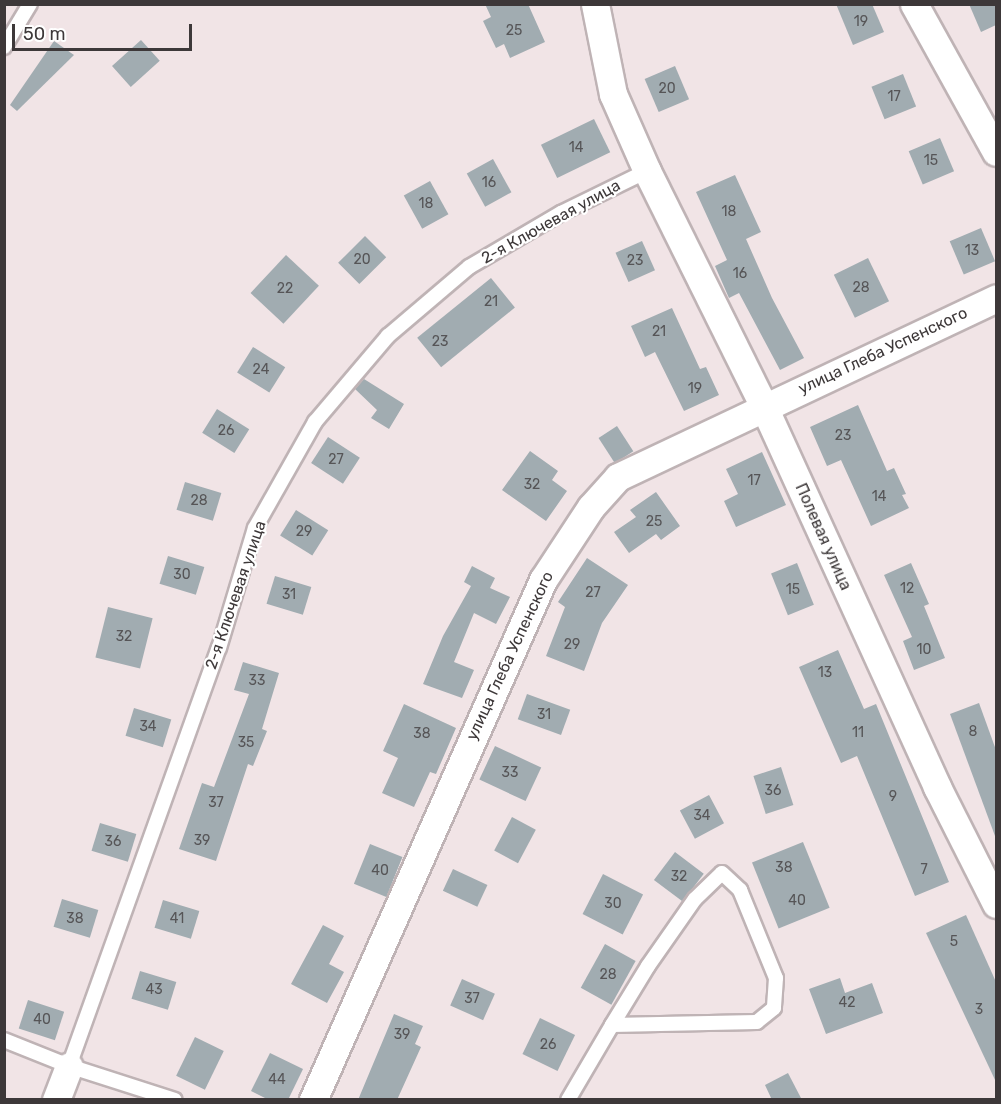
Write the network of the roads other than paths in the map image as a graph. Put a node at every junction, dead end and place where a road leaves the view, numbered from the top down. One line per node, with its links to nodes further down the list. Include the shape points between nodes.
1 (30, 4): 4 (lane)
2 (595, 4): 6 (street, via 613,94)
3 (914, 4): 5 (street)
4 (4, 47)
5 (996, 152)
6 (647, 171): 8 (street, Полевая улица); 12 (lane, 2-я Ключевая улица, via 561,213 469,267 388,336 315,422 255,528 219,648)
7 (996, 298): 8 (street, улица Глеба Успенского)
8 (764, 407): 9 (street, Полевая улица, via 937,787); 15 (street, улица Глеба Успенского, via 618,477 568,538 543,579)
9 (996, 904)
10 (612, 1025): 10 (lane, via 695,899 722,873 740,891 776,978 774,1008 757,1022); 16 (lane)
11 (4, 1040): 12 (lane)
12 (69, 1066): 13 (street, 2-я Ключевая улица); 14 (lane)
13 (56, 1100)
14 (175, 1100)
15 (313, 1100)
16 (568, 1100)

